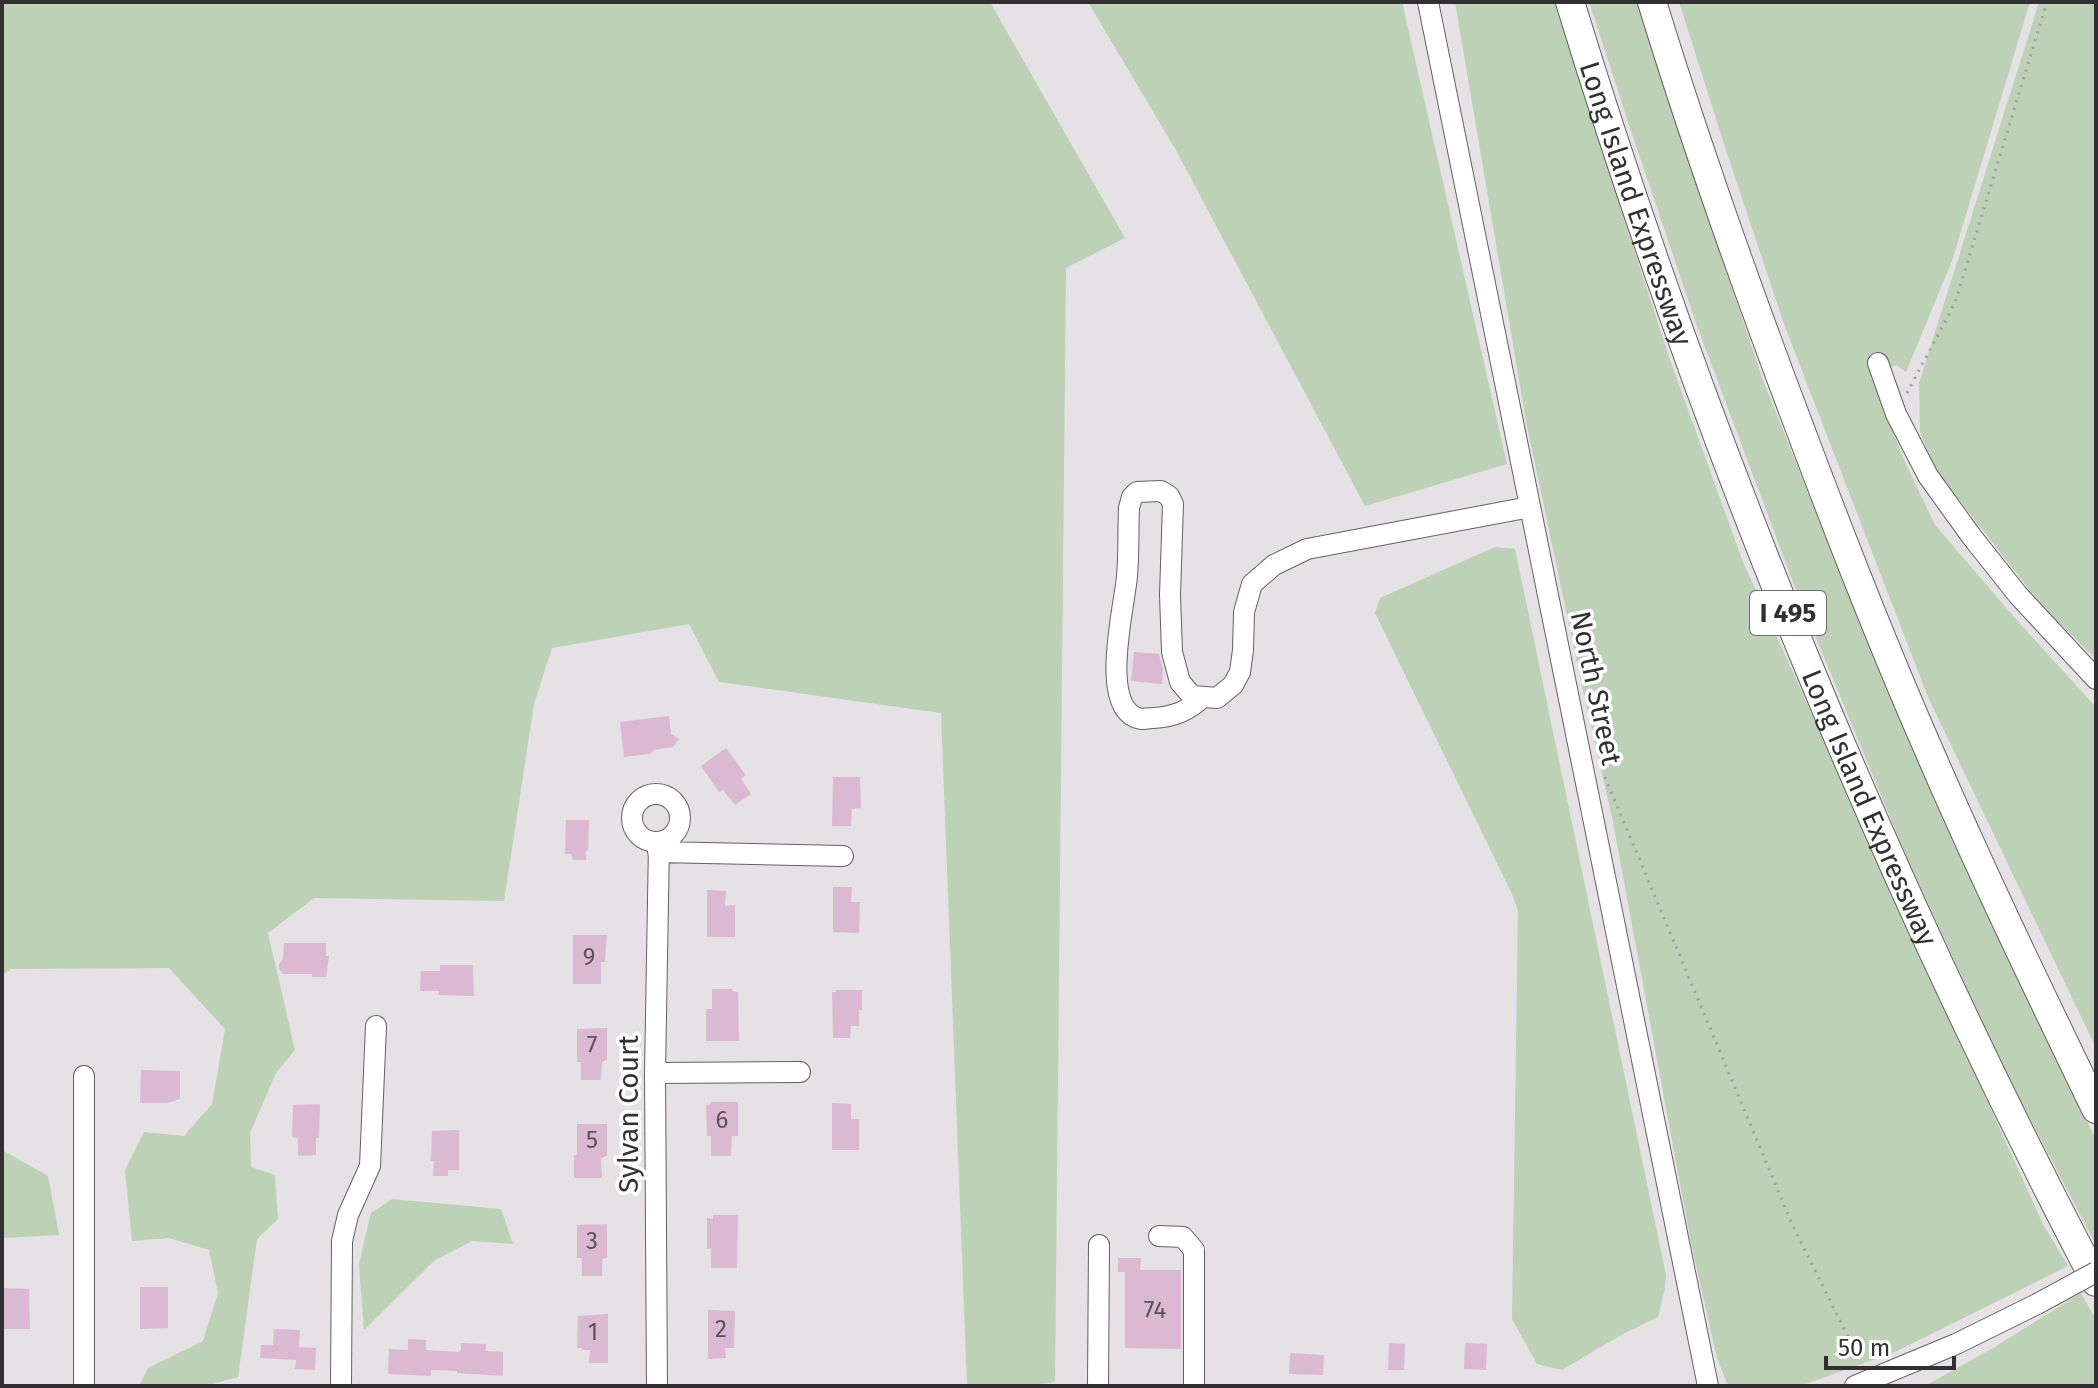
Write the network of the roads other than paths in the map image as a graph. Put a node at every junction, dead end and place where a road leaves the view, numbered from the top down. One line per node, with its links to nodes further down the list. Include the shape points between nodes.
1 (1428, 2): 5 (street, North Street)
2 (1570, 2): 17 (highway, Long Island Expressway / I 495, via 1678,327 1844,749 1950,987)
3 (1652, 2): 13 (highway, I 495, via 1752,301 1836,525 1927,746)
4 (1878, 363): 6 (street, via 1896,414 1928,476 2018,595)
5 (1530, 507): 7 (street, via 1307,549 1274,565 1252,584 1244,612 1240,672 1217,698); 24 (street, North Street)
6 (2096, 679)
7 (1203, 697): 7 (street, via 1192,696 1180,682 1172,652 1173,504 1161,491 1137,492 1129,508 1127,576 1115,657 1118,691 1126,710 1139,719 1169,717)
8 (843, 856): 11 (street, Sylvan Court, via 658,848)
9 (376, 1026): 20 (street, via 370,1166 342,1241)
10 (800, 1072): 11 (street)
11 (655, 1073): 21 (street, Sylvan Court)
12 (84, 1076): 19 (street)
13 (2096, 1109)
14 (1159, 1236): 23 (street, via 1183,1237 1194,1250)
15 (1099, 1245): 22 (street)
16 (2096, 1272): 18 (street, bridge, via 1956,1344)
17 (2096, 1282)
18 (1863, 1384)
19 (84, 1386)
20 (341, 1386)
21 (657, 1386)
22 (1098, 1386)
23 (1194, 1386)
24 (1708, 1386)

